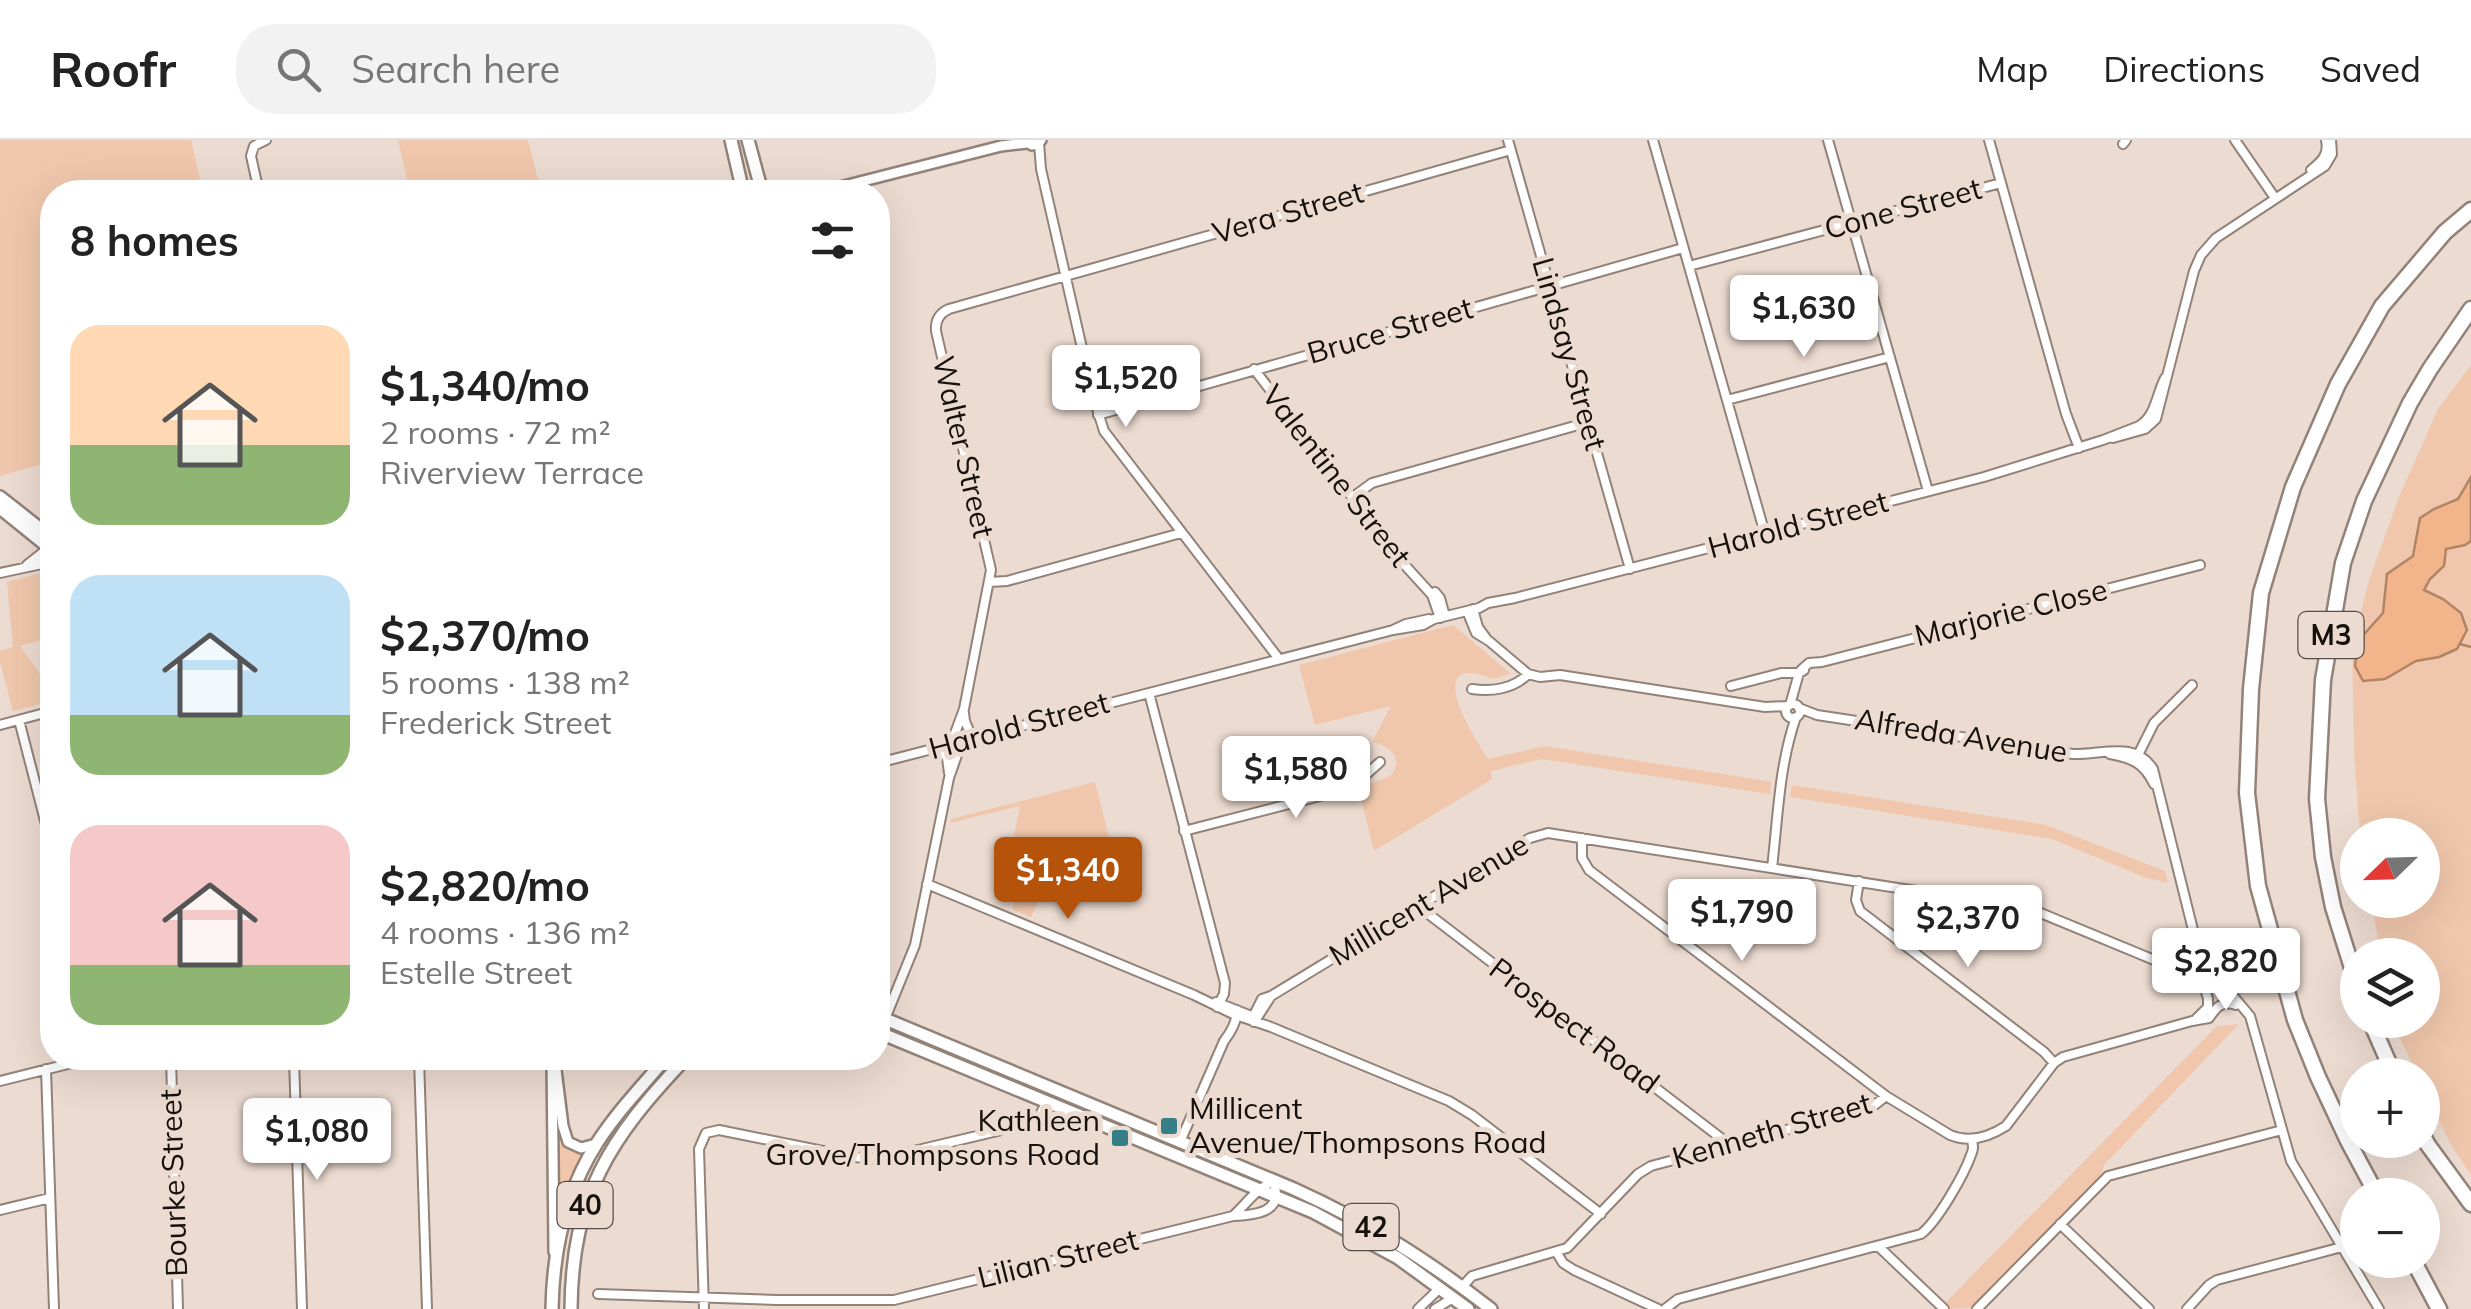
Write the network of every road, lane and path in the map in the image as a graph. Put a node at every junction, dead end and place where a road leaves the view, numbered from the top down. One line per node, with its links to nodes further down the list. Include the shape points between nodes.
1 (266, 140): 13 (street, via 251,156)
2 (731, 140): 14 (main road)
3 (748, 140): 15 (main road)
4 (1013, 140): 12 (street)
5 (1652, 140): 21 (street)
6 (1828, 140): 20 (street)
7 (1989, 140): 17 (street)
8 (2235, 140): 18 (street)
9 (2328, 140): 18 (street, Harold Street, via 2324,157)
10 (1032, 142): 12 (street); 23 (street)
11 (1509, 145): 23 (street, Vera Street); 24 (street, Lindsay Street)
12 (1001, 146): 16 (street)
13 (256, 180)
14 (740, 180)
15 (759, 180)
16 (867, 180)
17 (2001, 183): 20 (street, Cone Street); 31 (street)
18 (2275, 198): 31 (street, Harold Street, via 2201,255 2148,420)
19 (2471, 210): 108 (highway, M3, via 2382,306 2338,384 2294,486 2261,593 2248,794 2258,886 2301,1034)
20 (1852, 223): 22 (street, Cone Street); 26 (street)
21 (1683, 248): 22 (street); 24 (street, Bruce Street)
22 (1688, 266): 28 (street)
23 (1066, 276): 29 (street); 44 (street, Walter Street, via 950,309 936,321)
24 (1550, 286): 27 (street, Bruce Street); 30 (street, Lindsay Street)
25 (2471, 309): 73 (highway, M3, via 2410,403 2343,563 2326,660 2316,799)
26 (1890, 357): 28 (street); 32 (street)
27 (1254, 370): 29 (street, Bruce Street); 34 (street, Valentine Street)
28 (1727, 400): 37 (street)
29 (1098, 414): 36 (street, via 1107,436)
30 (1589, 422): 34 (street, via 1372,483); 42 (street, Lindsay Street)
31 (2076, 449): 32 (street, Harold Street)
32 (1928, 491): 37 (street, Harold Street)
33 (0, 496): 38 (main road)
34 (1353, 498): 46 (street, Valentine Street, via 1434,598)
35 (0, 508): 39 (main road)
36 (1182, 533): 44 (street); 47 (street)
37 (1765, 534): 42 (street, Harold Street)
38 (40, 536)
39 (40, 539)
40 (40, 556): 43 (street)
41 (2200, 564): 48 (street, Marjorie Close)
42 (1630, 569): 45 (street, Harold Street)
43 (0, 573)
44 (990, 582): 54 (street, Walter Street)
45 (1473, 609): 46 (street, Harold Street); 49 (street, via 1489,641)
46 (1440, 618): 47 (street, Harold Street)
47 (1279, 659): 53 (street, Harold Street)
48 (1800, 672): 50 (street, Marjorie Close); 55 (street)
49 (1528, 674): 52 (street, Alfreda Avenue, via 1514,685); 55 (street, Alfreda Avenue)
50 (1731, 686)
51 (2192, 686): 62 (street, via 2154,722)
52 (1472, 689)
53 (1148, 693): 59 (street, Harold Street); 67 (street)
54 (964, 709): 59 (street, Walter Street); 60 (street, Walter Street)
55 (1793, 711): 62 (street, Alfreda Avenue, via 2072,754); 69 (street)
56 (40, 714): 57 (street)
57 (20, 720): 58 (street); 66 (street)
58 (0, 725)
59 (967, 740): 60 (street, Harold Street); 65 (street)
60 (951, 744): 61 (street, Harold Street)
61 (940, 747): 63 (street, Harold Street); 65 (street)
62 (2137, 757): 74 (street, via 2158,792)
63 (890, 760)
64 (1380, 762): 67 (street, via 1351,788)
65 (950, 778): 71 (street)
66 (40, 800)
67 (1184, 831): 79 (street, via 1222,975)
68 (1582, 838): 69 (street, Millicent Avenue); 72 (street, Millicent Avenue, via 1535,835); 100 (street, via 1589,870)
69 (1768, 867): 70 (street, Millicent Avenue)
70 (1859, 881): 76 (street, Millicent Avenue, via 2032,908); 88 (street, via 1860,910)
71 (928, 884): 78 (street, via 915,945); 79 (street)
72 (1418, 906): 83 (street, Millicent Avenue, via 1271,996); 105 (street, Prospect Road)
73 (2343, 938)
74 (2196, 942): 75 (street); 77 (street)
75 (2197, 958): 76 (street); 77 (street)
76 (2178, 969): 77 (street, Millicent Avenue)
77 (2207, 978): 80 (street); 81 (street); 85 (street, via 2208,1008); 86 (street, via 2247,1010)
78 (890, 999)
79 (1218, 1004): 82 (street)
80 (2236, 1004): 81 (street); 86 (street)
81 (2213, 1010): 85 (street)
82 (1236, 1013): 83 (street); 104 (street)
83 (1255, 1019): 115 (street, via 1459,1106)
84 (890, 1022): 99 (main road, 42)
85 (2192, 1022): 88 (street)
86 (2253, 1026): 101 (street)
87 (890, 1036): 99 (main road, 42)
88 (2054, 1063): 102 (street, via 2006,1126)
89 (42, 1070): 98 (street)
90 (46, 1070): 112 (street)
91 (171, 1070): 130 (street, Bourke Street)
92 (294, 1070): 131 (street)
93 (418, 1070): 132 (street)
94 (553, 1070): 122 (street)
95 (555, 1070): 103 (street, via 568,1142 581,1148)
96 (655, 1070): 103 (main road, 40)
97 (675, 1070): 134 (main road, 40, via 625,1127 596,1177 575,1243)
98 (0, 1081)
99 (1050, 1095): 104 (main road, 42); 106 (main road, 42); 128 (street, via 1040,1116 1027,1124 880,1160 706,1133 699,1149)
100 (1886, 1096): 102 (street, Kenneth Street, via 1950,1135); 105 (street, Kenneth Street, via 1872,1107)
101 (2282, 1130): 117 (street, via 2111,1174); 118 (street, via 2295,1169)
102 (1972, 1139): 119 (street, via 1972,1153 1931,1226)
103 (596, 1144): 122 (main road, 40, via 566,1211)
104 (1183, 1144): 106 (main road); 109 (main road, 42)
105 (1730, 1145): 115 (street, Kenneth Street, via 1646,1168)
106 (1178, 1156): 110 (main road, 42)
107 (2437, 1158): 113 (highway)
108 (2368, 1178)
109 (1273, 1181): 110 (street); 111 (street); 126 (main road, 42, via 1377,1230)
110 (1258, 1189): 111 (main road, 42); 116 (street)
111 (1277, 1197): 116 (street, Lilian Street, via 1264,1210); 125 (main road, 42, via 1377,1245)
112 (50, 1198): 114 (street); 129 (street)
113 (2471, 1204)
114 (0, 1210)
115 (1601, 1214): 121 (street, Kenneth Street)
116 (1233, 1216): 128 (street, Lilian Street, via 894,1300)
117 (2060, 1224): 142 (street); 143 (street)
118 (2340, 1244)
119 (1878, 1246): 140 (street, via 1674,1300); 141 (street)
120 (2340, 1248): 144 (street, via 2217,1280)
121 (1556, 1253): 126 (street, Kenneth Street, via 1472,1276); 140 (street, via 1574,1270)
122 (554, 1270): 133 (main road, 40)
123 (2360, 1278): 145 (street)
124 (2423, 1278): 146 (highway)
125 (1440, 1288): 126 (main road); 136 (street)
126 (1458, 1292): 137 (street, Kenneth Street); 138 (main road, 42); 139 (main road, 42)
127 (598, 1294): 128 (street, Lilian Street)
128 (704, 1297): 135 (street)
129 (54, 1309)
130 (178, 1309)
131 (302, 1309)
132 (427, 1309)
133 (552, 1309)
134 (571, 1309)
135 (704, 1309)
136 (1418, 1309)
137 (1436, 1309)
138 (1468, 1309)
139 (1491, 1309)
140 (1662, 1309)
141 (1944, 1309)
142 (1977, 1309)
143 (2149, 1309)
144 (2186, 1309)
145 (2379, 1309)
146 (2440, 1309)

